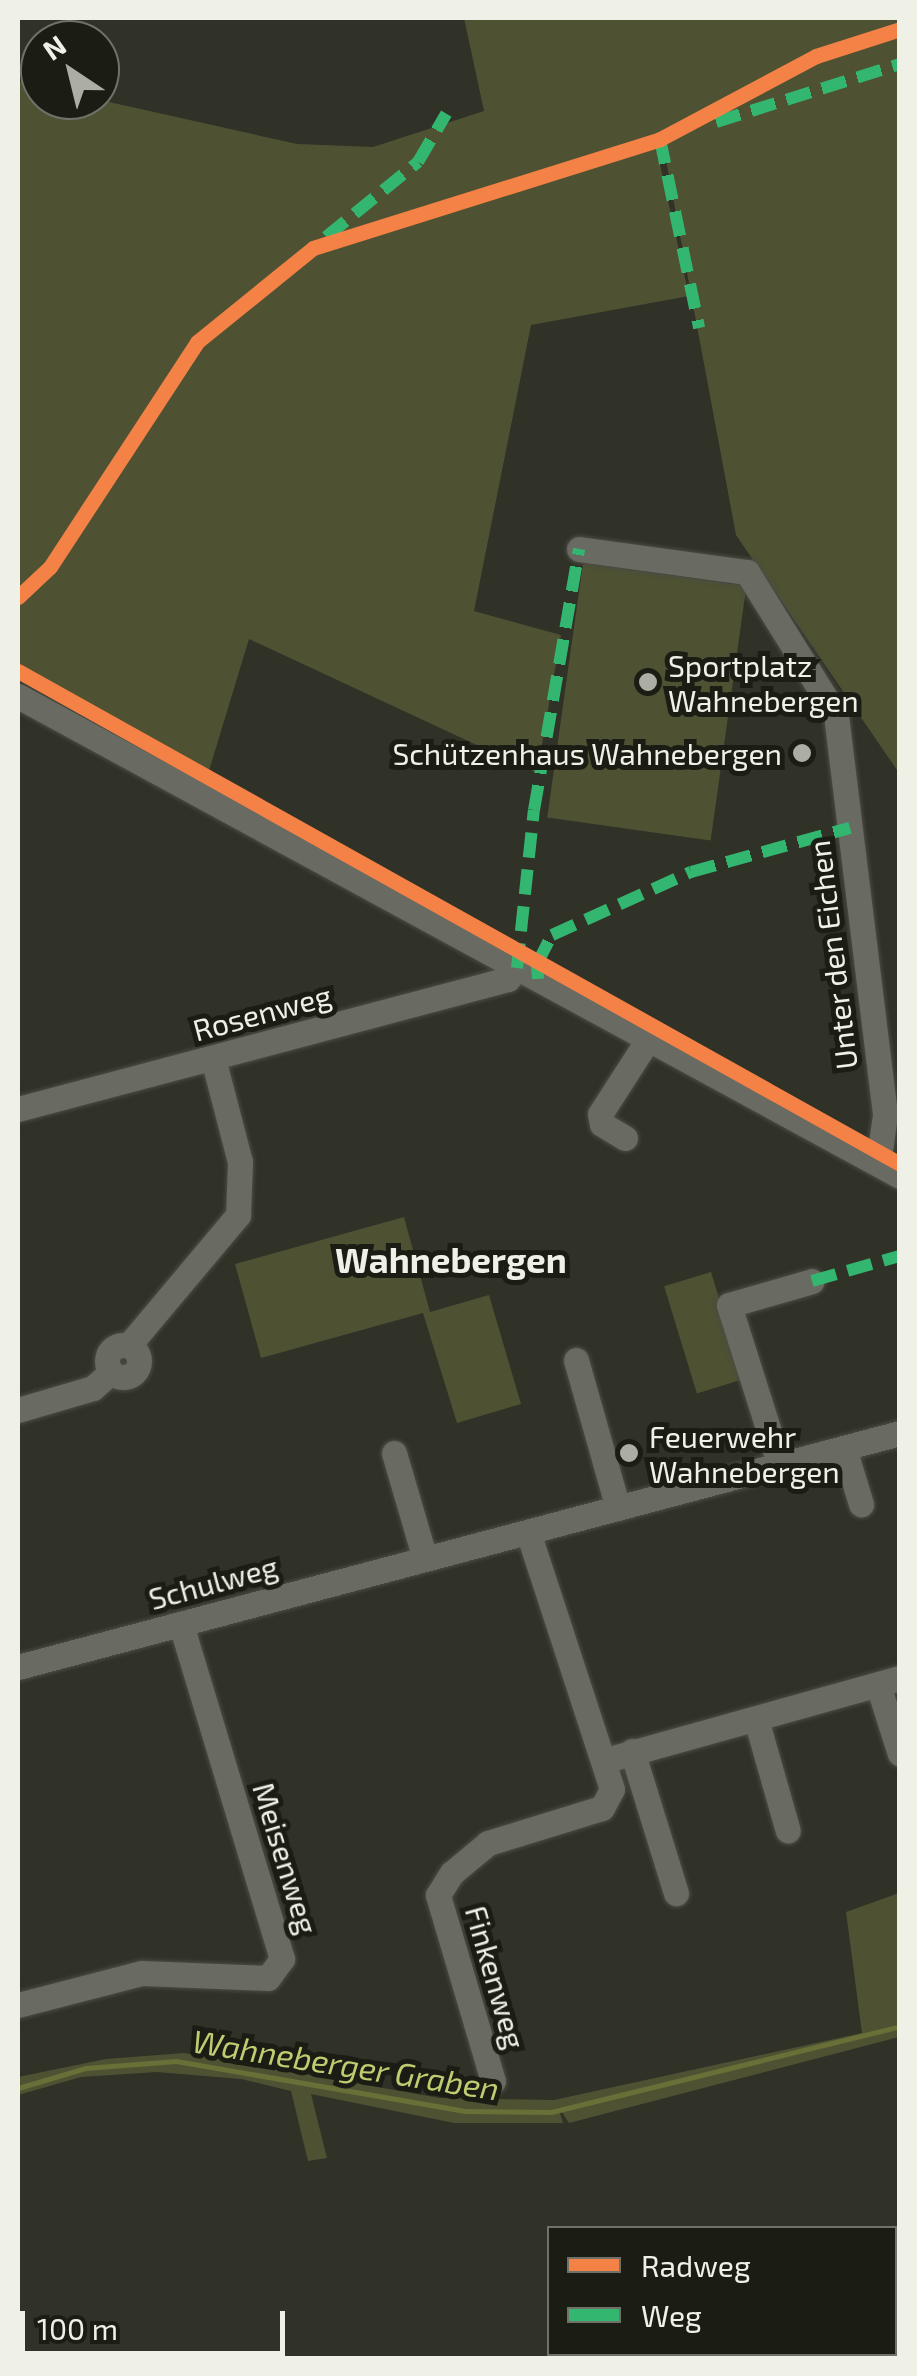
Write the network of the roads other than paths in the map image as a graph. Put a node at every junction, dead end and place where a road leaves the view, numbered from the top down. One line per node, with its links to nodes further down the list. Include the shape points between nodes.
1 (578, 549): 8 (street, Unter den Eichen, via 748,572 836,715)
2 (18, 696): 3 (street)
3 (517, 968): 4 (street); 5 (street, Rosenweg, via 508,979)
4 (649, 1038): 7 (street, via 600,1114 602,1124); 8 (street)
5 (214, 1058): 6 (street, Rosenweg); 11 (street, via 240,1162 238,1216 129,1346 138,1354 135,1372 112,1372 93,1388)
6 (18, 1109)
7 (625, 1138)
8 (889, 1170)
9 (812, 1281): 15 (street, via 729,1306)
10 (576, 1360): 17 (street)
11 (18, 1410)
12 (900, 1432): 13 (street, Schulweg)
13 (844, 1448): 15 (street, Schulweg); 16 (street)
14 (394, 1454): 19 (street)
15 (780, 1466): 17 (street, Schulweg)
16 (861, 1504)
17 (618, 1508): 18 (street, Schulweg)
18 (528, 1532): 19 (street, Schulweg); 26 (street, Finkenweg)
19 (425, 1559): 20 (street, Schulweg)
20 (181, 1624): 21 (street, Schulweg); 29 (street, Meisenweg, via 282,1959 268,1978 142,1973)
21 (18, 1668)
22 (889, 1681): 23 (street); 25 (street)
23 (756, 1719): 24 (street); 27 (street)
24 (632, 1751): 26 (street); 28 (street)
25 (900, 1754)
26 (606, 1760): 30 (street, Finkenweg, via 612,1789 602,1808 488,1843 452,1872 438,1896)
27 (788, 1831)
28 (676, 1893)
29 (18, 2004)
30 (493, 2081)

